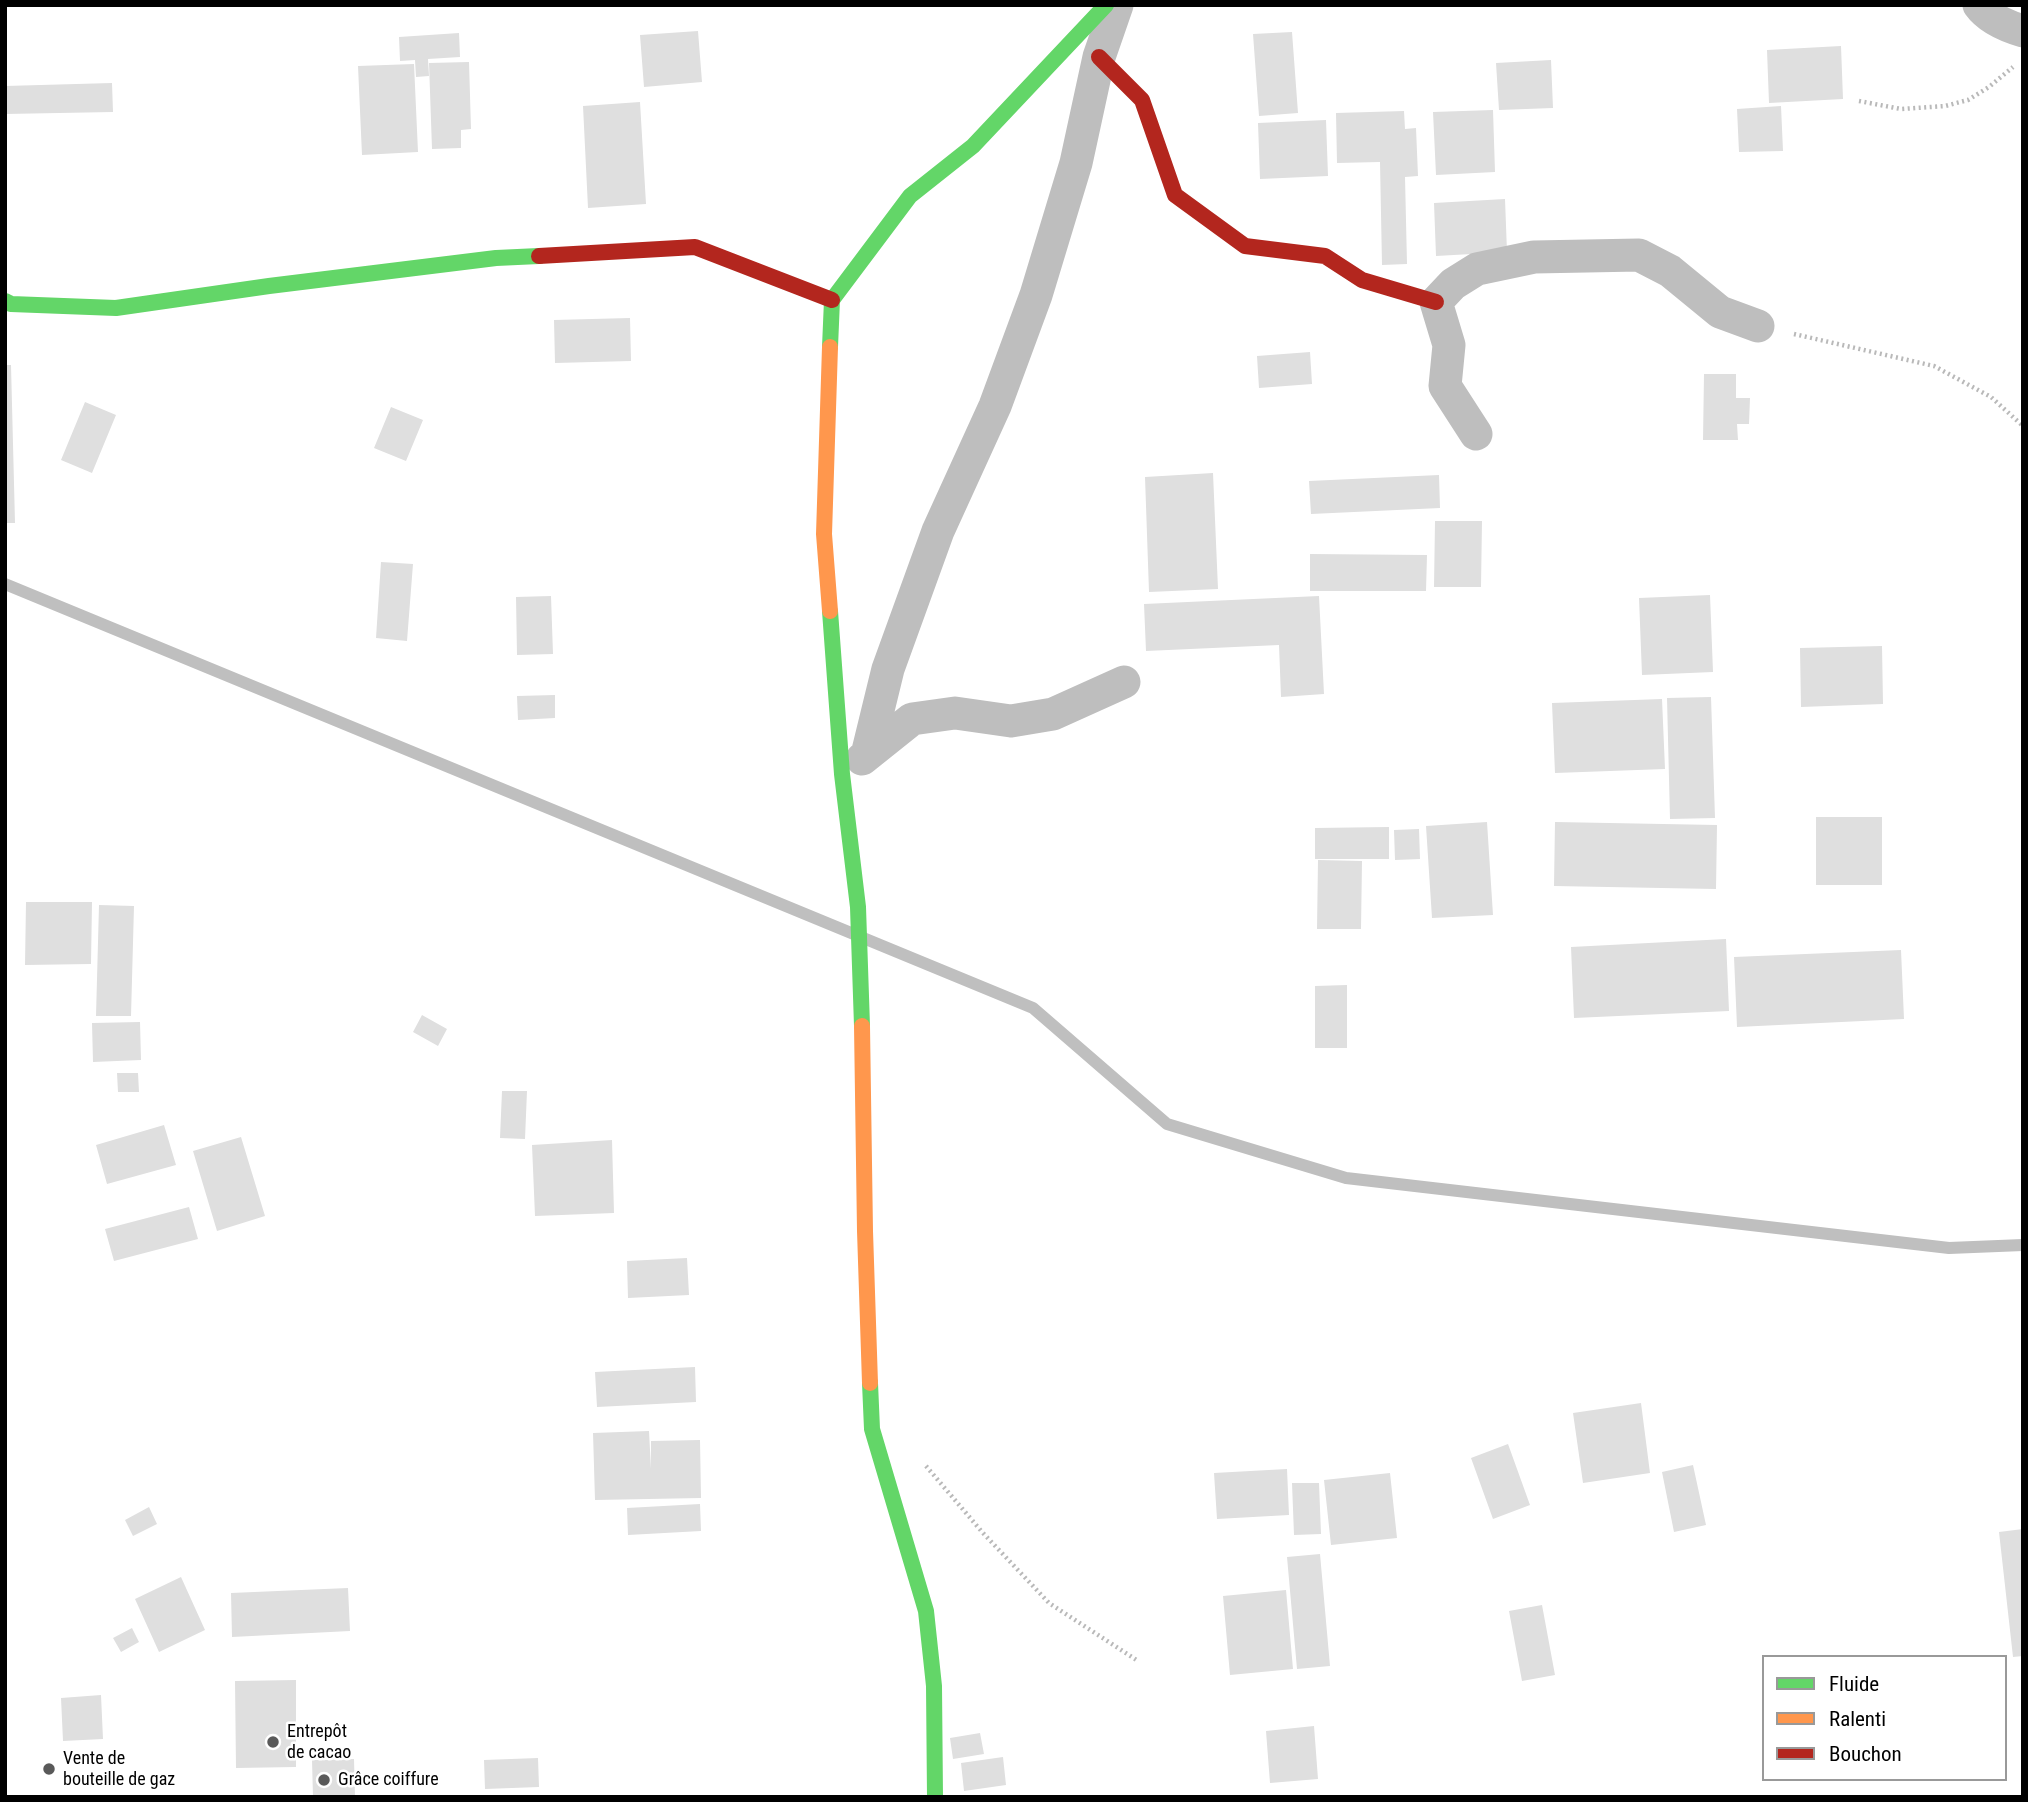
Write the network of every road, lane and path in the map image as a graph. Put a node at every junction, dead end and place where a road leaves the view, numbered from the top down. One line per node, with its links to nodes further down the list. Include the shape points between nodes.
1 (1105, 5): 8 (street, via 973,146 910,195)
2 (1117, 5): 5 (street)
3 (1979, 5): 4 (street, via 1994,19)
4 (2023, 31)
5 (1099, 57): 10 (street, via 1142,100 1175,195 1245,246 1325,256 1362,280); 15 (street, via 1076,163 1036,295 995,406 938,531)
6 (2016, 64): 7 (path, via 1968,100 1945,106 1901,109)
7 (1858, 100)
8 (832, 299): 9 (street, via 695,247 496,258 116,307); 15 (street, via 824,534)
9 (5, 301)
10 (1436, 302): 11 (street, via 1452,284 1477,269 1534,257 1639,255 1670,271 1720,312); 13 (street, via 1449,345 1445,386)
11 (1758, 326): 12 (path, via 1934,366 1991,397)
12 (2023, 426)
13 (1476, 434)
14 (1124, 682): 15 (street, via 1053,714 1011,721 955,713 912,719)
15 (855, 764): 18 (street, via 872,1429 926,1611 934,1686)
16 (921, 1461): 17 (path, via 1049,1603)
17 (1138, 1661)
18 (935, 1797)

